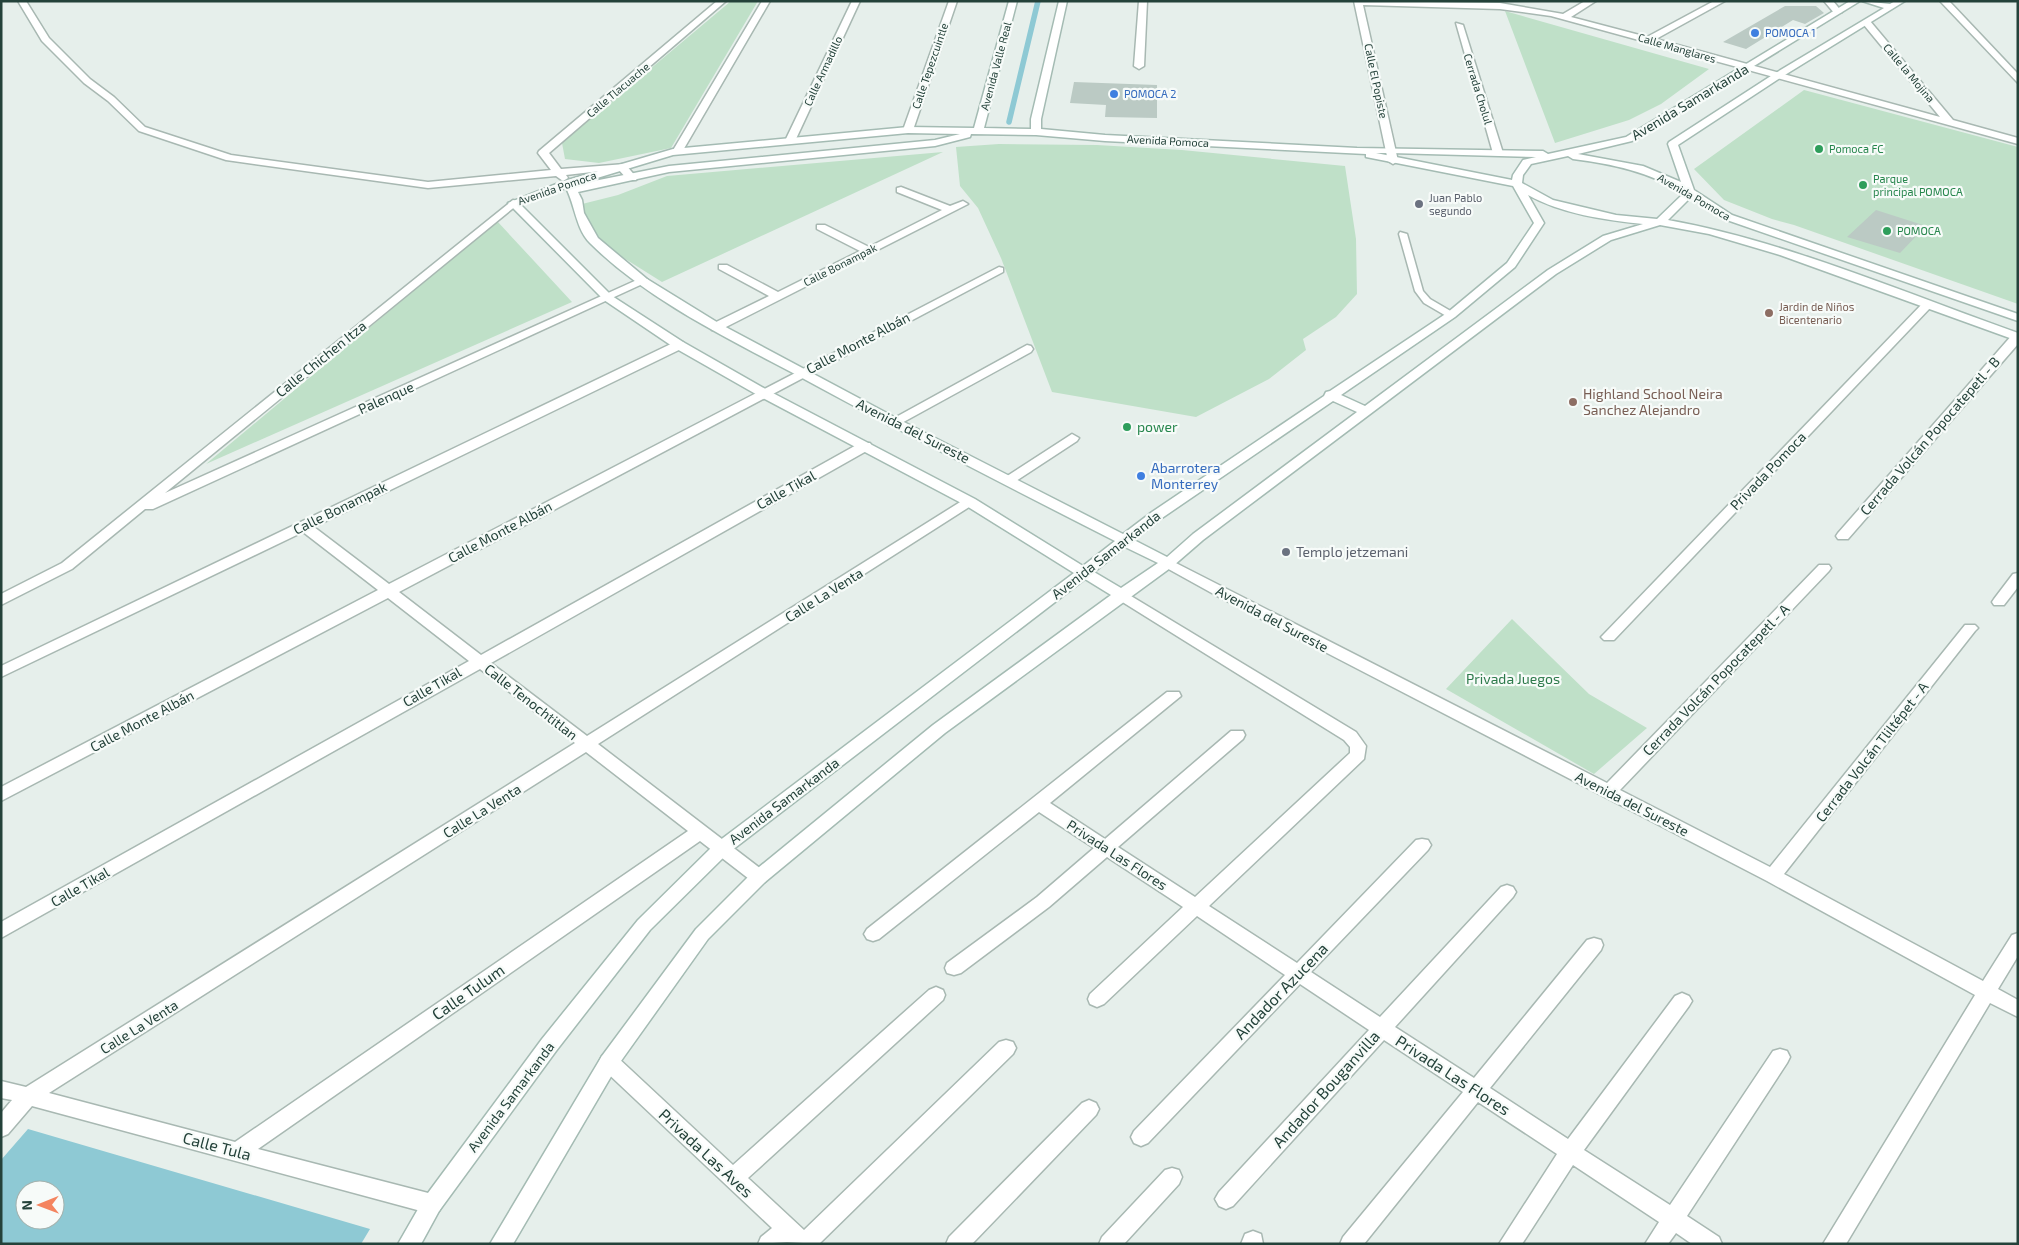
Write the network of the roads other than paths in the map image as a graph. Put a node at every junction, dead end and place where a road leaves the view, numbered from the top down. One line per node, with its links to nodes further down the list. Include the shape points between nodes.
1 (22, 1): 45 (street, via 45,39 142,129 230,158 428,185)
2 (722, 1): 45 (street, Calle Tlacuache, via 543,153)
3 (766, 1): 40 (street)
4 (856, 1): 36 (street, Calle Armadillo)
5 (953, 1): 31 (street, Calle Tepezcuintle)
6 (1013, 1): 32 (street, Avenida Valle Real)
7 (1063, 1): 33 (street, via 1036,119)
8 (1143, 1): 26 (street)
9 (1540, 1): 20 (street)
10 (1592, 1): 22 (street)
11 (1721, 1): 25 (street)
12 (1828, 1): 21 (street)
13 (1856, 1): 21 (street, Avenida Samarkanda)
14 (1866, 1): 19 (street)
15 (1901, 1): 19 (street, Avenida Samarkanda)
16 (1944, 1): 29 (street)
17 (1358, 2): 18 (street, Calle Manglares); 38 (street, Calle El Popiste)
18 (1449, 3): 20 (street, Calle Manglares)
19 (1892, 7): 23 (street, Avenida Samarkanda)
20 (1545, 12): 22 (street, Calle Manglares)
21 (1838, 12): 27 (street, Avenida Samarkanda)
22 (1564, 16): 25 (street, Calle Manglares)
23 (1867, 23): 28 (street, Avenida Samarkanda); 30 (street, Calle la Mojina)
24 (1459, 25): 41 (street, Cerrada Cholul)
25 (1648, 40): 27 (street, Calle Manglares)
26 (1140, 66)
27 (1748, 68): 28 (street, Calle Manglares); 42 (street, Avenida Samarkanda, via 1629,139)
28 (1777, 76): 30 (street, Calle Manglares); 50 (street, Avenida Samarkanda, via 1673,144)
29 (2018, 80)
30 (1951, 124): 34 (street, Calle Manglares)
31 (908, 130): 32 (street, Avenida Pomoca); 36 (street, Avenida Pomoca)
32 (978, 131): 33 (street, Avenida Pomoca); 46 (street, Avenida Pomoca, via 948,141 669,169)
33 (1036, 132): 39 (street, Avenida Pomoca)
34 (1984, 132): 35 (street); 37 (street, Calle Manglares)
35 (2018, 133)
36 (790, 141): 40 (street, Avenida Pomoca)
37 (2018, 141)
38 (1391, 150): 39 (street, Avenida Pomoca); 41 (street, Avenida Pomoca); 43 (street, Calle El Popiste)
39 (1357, 151): 43 (street, Avenida Pomoca)
40 (676, 152): 44 (street, Avenida Pomoca)
41 (1498, 153): 42 (street, Avenida Pomoca)
42 (1563, 155): 47 (street, Avenida Samarkanda, via 1527,162); 50 (street, Avenida Pomoca, via 1598,158 1650,171)
43 (1393, 162): 47 (street, Avenida Pomoca)
44 (621, 166): 45 (street); 46 (street); 48 (street, Avenida Pomoca)
45 (557, 172): 48 (street, Calle Tlacuache)
46 (632, 178): 48 (street, Avenida Pomoca)
47 (1517, 184): 54 (street, Avenida Pomoca, via 1550,202 1616,218); 66 (street, Avenida Samarkanda, via 1540,224 1511,265)
48 (571, 187): 51 (street, Avenida Pomoca); 62 (street, Avenida del Sureste, via 579,213 593,240)
49 (901, 190): 53 (street)
50 (1690, 193): 54 (street); 58 (street, Avenida Pomoca, via 1728,217)
51 (513, 203): 64 (street); 81 (street, Calle Chichen Itza)
52 (963, 204): 53 (street, Calle Bonampak)
53 (950, 210): 57 (street, Calle Bonampak)
54 (1660, 222): 60 (street, Avenida Pomoca, via 1711,231); 75 (street, via 1608,238 1552,272)
55 (821, 227): 57 (street)
56 (1403, 234): 66 (lane, via 1419,291)
57 (869, 250): 63 (street, Calle Bonampak)
58 (1837, 255): 60 (street); 67 (street, Avenida Pomoca)
59 (723, 267): 63 (street)
60 (1822, 267): 65 (street, Avenida Pomoca)
61 (999, 270): 72 (street, Calle Monte Albán)
62 (643, 281): 64 (street, Palenque); 68 (street, Avenida del Sureste)
63 (778, 296): 68 (street, Calle Bonampak)
64 (608, 298): 70 (street); 81 (street, Palenque)
65 (1927, 305): 69 (street, Avenida Pomoca); 94 (street, Privada Pomoca)
66 (1451, 315): 74 (street, Avenida Samarkanda)
67 (2018, 318)
68 (716, 327): 72 (street, Avenida del Sureste)
69 (2017, 337): 83 (street, Cerrada Volcán Popocatepetl - B)
70 (680, 345): 73 (street); 82 (street, Calle Bonampak)
71 (1027, 349): 76 (street)
72 (802, 373): 73 (street, Calle Monte Albán); 76 (street, Avenida del Sureste)
73 (765, 394): 78 (street); 89 (street, Calle Monte Albán)
74 (1330, 396): 75 (street); 84 (street, Avenida Samarkanda)
75 (1365, 411): 85 (street)
76 (893, 422): 79 (street, Avenida del Sureste)
77 (1072, 438): 79 (street)
78 (865, 446): 80 (street); 95 (street, Calle Tikal)
79 (1008, 480): 84 (street, Avenida del Sureste)
80 (970, 502): 87 (street); 99 (street, Calle La Venta)
81 (129, 515): 91 (street, via 67,566)
82 (304, 526): 89 (street, Calle Tenochtitlan); 96 (street, Calle Bonampak)
83 (1843, 536)
84 (1124, 540): 85 (street, Avenida del Sureste); 87 (street, Avenida Samarkanda)
85 (1168, 563): 90 (street); 100 (street, Avenida del Sureste)
86 (1824, 568): 100 (street, Cerrada Volcán Popocatepetl - A)
87 (1083, 573): 90 (street); 106 (street, Avenida Samarkanda)
88 (2018, 576): 92 (street)
89 (388, 591): 95 (street, Calle Tenochtitlan); 101 (street, Calle Monte Albán)
90 (1121, 595): 108 (street, via 939,729); 110 (street, via 1350,736 1358,746 1358,755)
91 (1, 600)
92 (1999, 602)
93 (1970, 628): 107 (street, Cerrada Volcán Tliltépet - A)
94 (1609, 636)
95 (479, 661): 99 (street, Calle Tenochtitlan); 111 (street, Calle Tikal)
96 (1, 672)
97 (1173, 696): 102 (street)
98 (1238, 736): 105 (street)
99 (588, 745): 103 (street, Calle Tenochtitlan); 128 (street, Calle La Venta)
100 (1608, 792): 107 (street, Avenida del Sureste)
101 (1, 794)
102 (1038, 803): 105 (street, Privada Las Flores); 112 (street)
103 (700, 832): 106 (street, Calle Tenochtitlan); 133 (street, Calle Tulum)
104 (1422, 845): 116 (street, Andador Azucena)
105 (1106, 848): 110 (street, Privada Las Flores); 115 (street, via 1043,902)
106 (722, 849): 108 (street, Calle Tenochtitlan); 137 (street, Avenida Samarkanda, via 644,925 549,1045)
107 (1773, 876): 117 (street, Avenida del Sureste)
108 (759, 878): 125 (street, via 702,934)
109 (1507, 892): 122 (street, Andador Bouganvilla)
110 (1196, 906): 116 (street, Privada Las Flores); 119 (street)
111 (1, 931)
112 (873, 934)
113 (2018, 940): 117 (street)
114 (1594, 945): 127 (street)
115 (954, 968)
116 (1299, 973): 122 (street, Privada Las Flores); 131 (street, Andador Azucena)
117 (1988, 993): 121 (street, Avenida del Sureste); 150 (street)
118 (936, 995): 135 (street)
119 (1097, 999)
120 (1682, 1001): 132 (street)
121 (2018, 1009)
122 (1382, 1028): 127 (street, Privada Las Flores); 136 (street, Andador Bouganvilla)
123 (1006, 1048): 143 (street)
124 (1780, 1057): 138 (street)
125 (609, 1062): 135 (street, Privada Las Aves); 141 (street)
126 (1, 1089): 128 (street, Calle Tula)
127 (1476, 1089): 132 (street, Privada Las Flores); 146 (street)
128 (28, 1096): 130 (street, Calle La Venta); 133 (street, Calle Tula)
129 (1089, 1109): 144 (street)
130 (1, 1128)
131 (1141, 1137)
132 (1571, 1151): 138 (street, Privada Las Flores); 147 (street)
133 (237, 1152): 137 (street, Calle Tula)
134 (1172, 1177): 145 (street)
135 (733, 1178): 139 (street, Privada Las Aves)
136 (1226, 1198)
137 (432, 1204): 140 (street, Avenida Samarkanda)
138 (1673, 1218): 148 (street); 149 (street, Privada Las Flores)
139 (787, 1228): 142 (street); 143 (street, Privada Las Aves)
140 (409, 1244)
141 (501, 1244)
142 (769, 1244)
143 (804, 1244)
144 (957, 1244)
145 (1110, 1244)
146 (1351, 1244)
147 (1510, 1244)
148 (1656, 1244)
149 (1711, 1244)
150 (1834, 1244)

